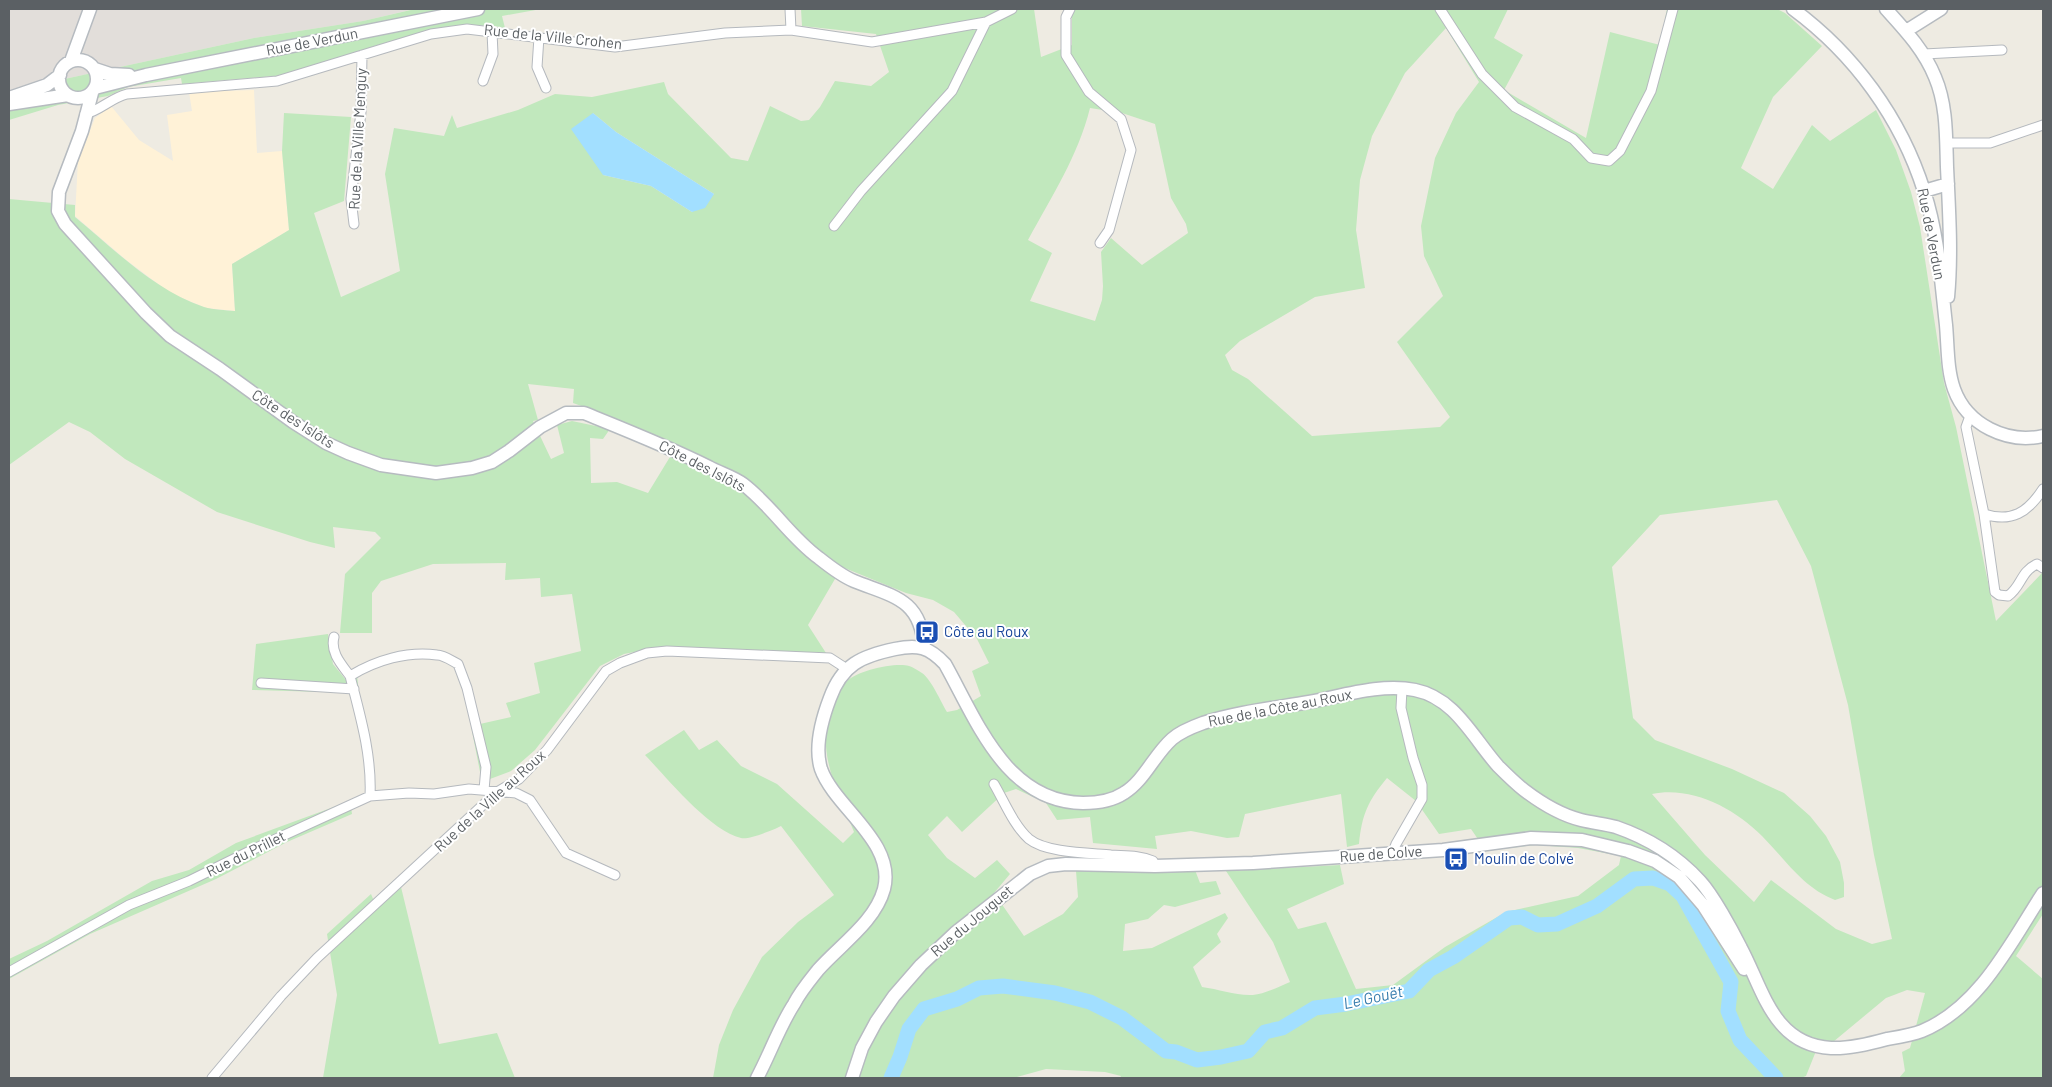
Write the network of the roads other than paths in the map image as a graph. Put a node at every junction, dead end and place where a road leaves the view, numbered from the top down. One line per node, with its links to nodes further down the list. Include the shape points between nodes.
1 (90, 9): 15 (main road)
2 (478, 9): 23 (main road, Rue de Verdun)
3 (790, 9): 12 (street)
4 (1012, 9): 11 (street, Rue de la Ville Crohen)
5 (1070, 9): 37 (street, via 1066,17 1066,55 1089,92 1121,119 1131,150 1110,230)
6 (1440, 9): 7 (street, via 1482,74 1515,107 1573,139 1591,158 1609,161 1620,151 1651,90)
7 (1673, 9)
8 (1793, 9): 34 (main road, Rue de Verdun, via 1848,58 1870,85 1897,128)
9 (1886, 9): 13 (main road)
10 (1941, 9): 13 (main road)
11 (986, 22): 12 (street, Rue de la Ville Crohen, via 872,42); 36 (street, via 952,91 860,191)
12 (791, 30): 16 (street, Rue de la Ville Crohen, via 725,33 615,47)
13 (1906, 31): 18 (main road)
14 (492, 32): 16 (street, Rue de la Ville Crohen); 19 (street, Rue de la Ville Crohen, via 467,29 430,34); 24 (street, via 493,54)
15 (80, 33): 20 (main road); 21 (main road)
16 (539, 37): 25 (street, via 537,66)
17 (2002, 50): 18 (street)
18 (1924, 54): 32 (main road, via 1936,77 1943,102)
19 (362, 55): 30 (street, Rue de la Ville Crohen, via 277,81 116,96 95,112); 35 (street, Rue de la Ville Menguy, via 361,112 351,199)
20 (71, 61): 21 (main road, via 81,60); 22 (main road)
21 (91, 65): 23 (main road, Rue de Verdun, via 110,74); 26 (main road, via 98,75)
22 (60, 75): 27 (main road, via 61,86); 28 (main road, via 47,85)
23 (146, 75): 26 (main road, Rue de Verdun)
24 (483, 81)
25 (546, 88)
26 (94, 90): 27 (main road, via 82,98); 30 (main road, Côte des Islôts)
27 (72, 96): 29 (main road); 30 (main road)
28 (9, 98)
29 (9, 104)
30 (86, 114): 45 (main road, Côte des Islôts, via 59,192 58,211 65,224 170,336 301,427 341,450 381,465 436,473 492,462 540,426 566,413 584,413 679,452 743,484 794,538 818,558 852,580 884,590 902,600 923,631)
31 (2043, 125): 32 (street, via 1990,143)
32 (1946, 142): 33 (main road)
33 (1948, 184): 34 (main road); 38 (main road, via 1950,275)
34 (1924, 191): 38 (main road, Rue de Verdun, via 1936,244)
35 (354, 224)
36 (834, 226)
37 (1100, 243)
38 (1946, 324): 39 (main road, via 1950,374 1959,399)
39 (1970, 416): 40 (main road, via 2004,435 2023,438); 42 (street, via 1966,427)
40 (2043, 436)
41 (2043, 489): 42 (street, via 2023,512 1995,517)
42 (1984, 514): 43 (street, via 1998,595 2008,596 2026,571 2037,564)
43 (2043, 568)
44 (334, 637): 47 (street, via 332,645)
45 (924, 648): 46 (main road, via 896,649 866,656); 50 (main road, Rue de la Côte au Roux, via 946,664 995,754 1011,772 1048,797 1071,803 1096,803 1127,792 1172,739 1206,722 1380,689)
46 (847, 669): 53 (street, Rue de la Ville au Roux, via 830,658 667,651 646,653 606,671 547,750 519,779); 62 (main road, via 835,684 826,707 818,753 821,768 832,790 857,819 879,853 885,871 884,888 868,919 818,971 794,1004)
47 (350, 676): 49 (street); 52 (street, via 364,667 399,656 438,655 458,664 486,767)
48 (261, 683): 49 (street)
49 (354, 689): 54 (street, via 368,753)
50 (1402, 689): 55 (street, via 1401,708 1422,785 1422,798); 60 (main road, Rue de la Côte au Roux, via 1430,695 1460,716 1499,766 1524,790 1550,807 1577,819 1613,826 1639,836 1680,862 1702,883 1741,946)
51 (994, 784): 56 (street, via 1030,840 1043,846 1083,852 1142,856 1153,861)
52 (484, 790): 53 (street, Rue du Prillet); 54 (street, Rue du Prillet)
53 (497, 792): 57 (street, Rue du Prillet, via 516,793 530,800 566,853); 61 (street, Rue de la Ville au Roux, via 318,958 281,996)
54 (370, 796): 59 (street, Rue du Prillet, via 189,881 129,905)
55 (1393, 852): 56 (main road, Rue de Colve, via 1253,863); 60 (main road, Rue de Colve, via 1443,850 1531,838 1582,840 1628,851 1655,861 1679,877 1703,905 1749,977)
56 (1155, 866): 63 (main road, Rue du Jouguet, via 1066,864 1048,866 1030,874 955,933 921,965 876,1022 862,1048)
57 (615, 875)
58 (2043, 893): 60 (main road, Rue de la Côte au Roux, via 1971,997 1921,1032 1849,1047 1810,1044 1787,1031 1762,998)
59 (9, 972)
60 (1756, 981)
61 (212, 1078)
62 (757, 1078)
63 (852, 1078)

